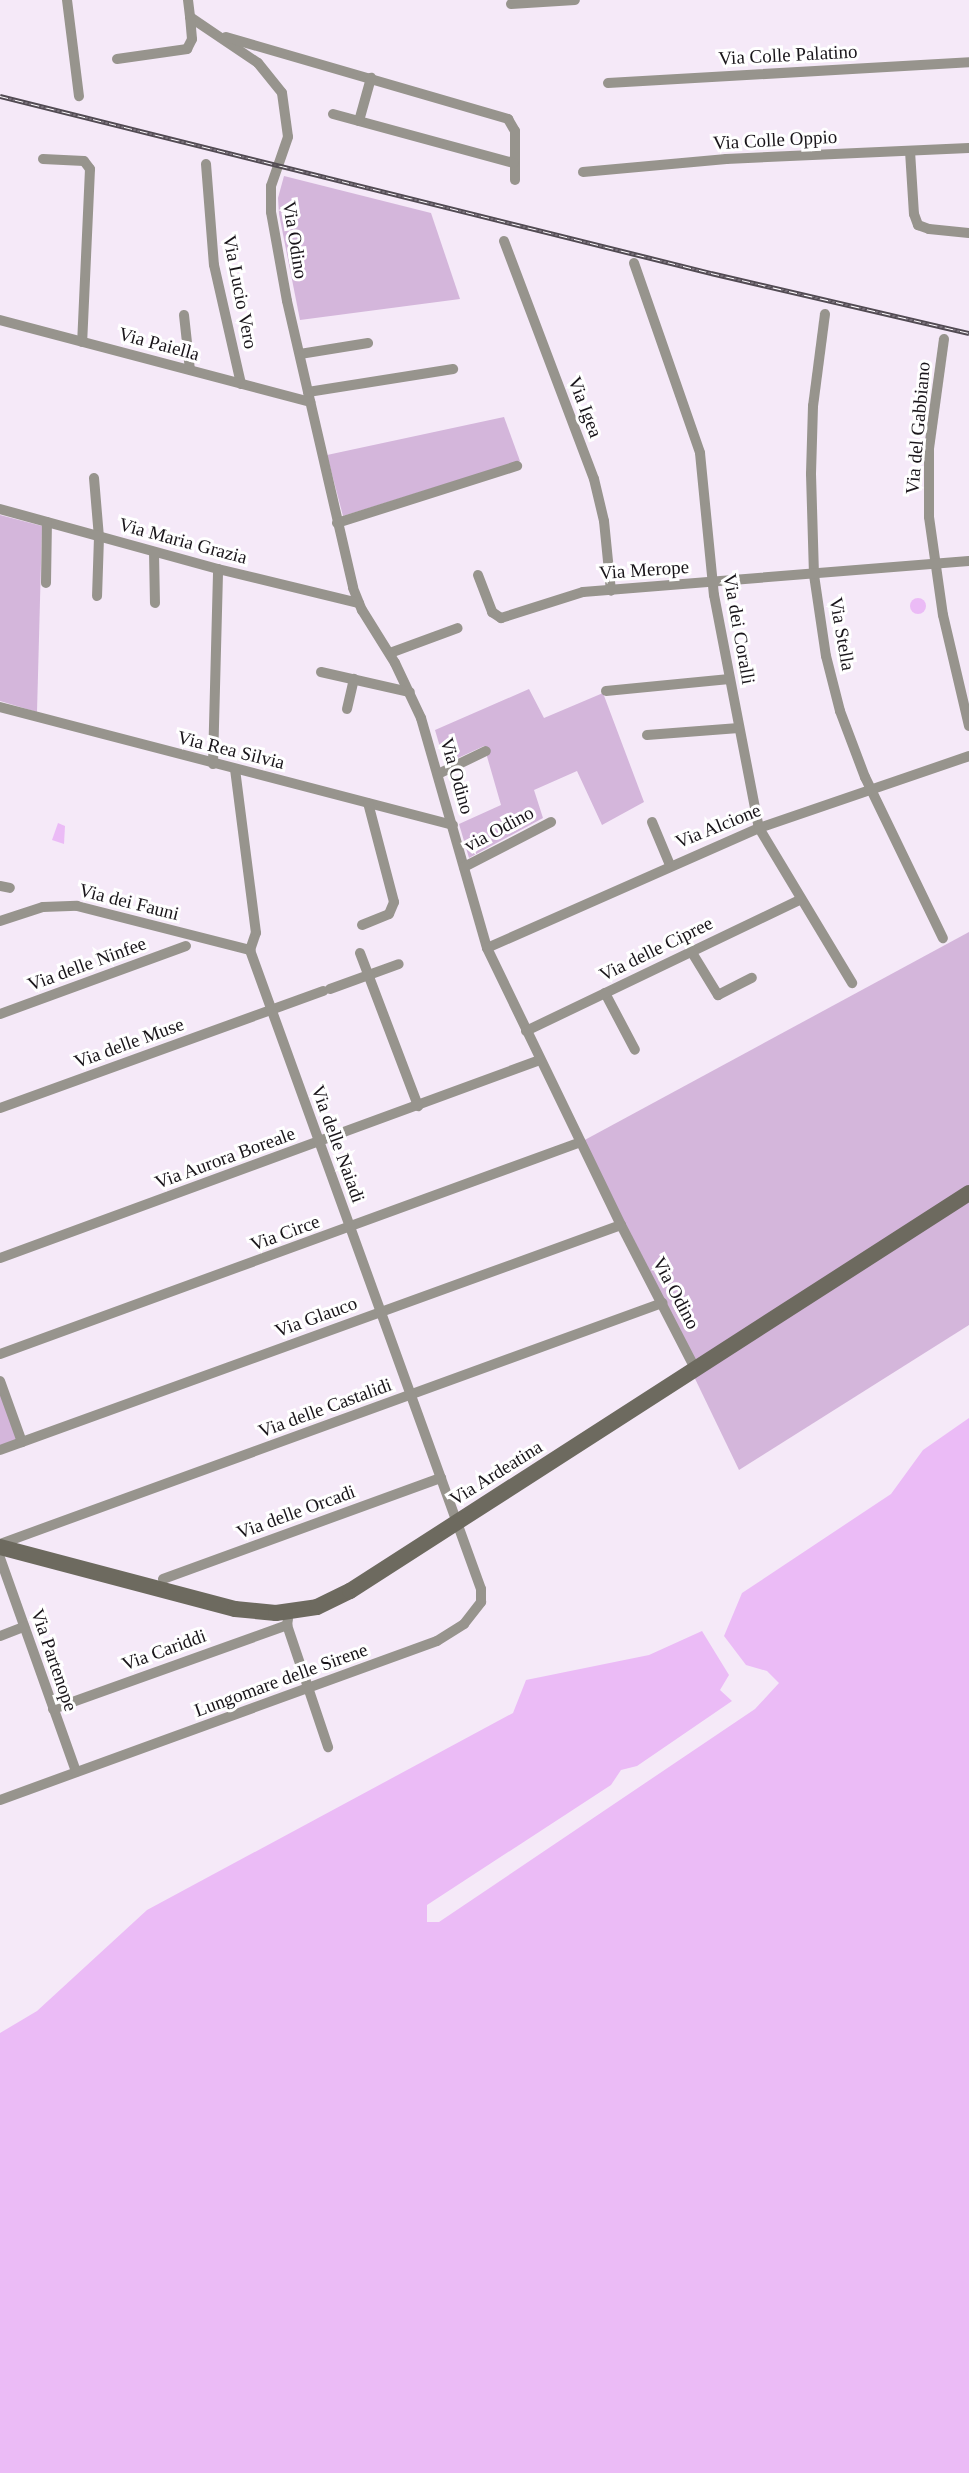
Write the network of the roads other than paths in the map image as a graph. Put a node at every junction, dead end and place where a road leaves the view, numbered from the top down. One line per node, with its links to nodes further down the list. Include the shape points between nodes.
1 (67, 0): 11 (street)
2 (188, 0): 5 (street)
3 (575, 0): 4 (street)
4 (511, 4)
5 (190, 17): 6 (street); 7 (street, via 192,39 187,48)
6 (217, 34): 9 (street); 30 (street, Via Odino, via 258,63 282,93 289,130 271,186 271,212)
7 (117, 59)
8 (969, 62): 10 (street, Via Colle Palatino)
9 (371, 78): 13 (street); 17 (street, via 508,119 516,131)
10 (608, 83)
11 (79, 96)
12 (333, 114): 13 (street)
13 (359, 121): 17 (street)
14 (969, 148): 15 (street, Via Colle Oppio)
15 (910, 151): 19 (street, Via Colle Oppio, via 726,159); 21 (street, via 918,225)
16 (43, 159): 28 (street, via 84,161 90,169)
17 (513, 163): 20 (street)
18 (206, 164): 33 (street, Via Lucio Vero, via 214,265)
19 (583, 172)
20 (515, 180)
21 (969, 233)
22 (504, 241): 49 (street, Via Igea, via 594,479)
23 (634, 263): 48 (street, Via dei Coralli, via 700,453)
24 (184, 314): 32 (street)
25 (825, 314): 46 (street, Via Stella, via 811,434)
26 (0, 320): 28 (street, Via Paiella)
27 (944, 339): 43 (street, Via del Gabbiano, via 929,456)
28 (82, 342): 32 (street, Via Paiella)
29 (368, 343): 30 (street)
30 (300, 354): 34 (street, Via Odino)
31 (453, 369): 34 (street)
32 (190, 370): 33 (street, Via Paiella)
33 (241, 383): 34 (street, Via Paiella)
34 (309, 397): 39 (street, Via Odino)
35 (517, 466): 39 (street)
36 (94, 478): 40 (street)
37 (0, 509): 38 (street, Via Maria Grazia)
38 (47, 522): 40 (street, Via Maria Grazia); 47 (street)
39 (337, 523): 52 (street, Via Odino)
40 (99, 537): 41 (street, Via Maria Grazia); 50 (street)
41 (154, 552): 44 (street, Via Maria Grazia); 51 (street)
42 (969, 561): 43 (street, Via Merope)
43 (933, 564): 46 (street, Via Merope); 62 (street, Via del Gabbiano)
44 (218, 569): 52 (street, Via Maria Grazia); 67 (street)
45 (478, 575): 49 (street, Via Merope, via 492,612 500,618 576,593)
46 (814, 575): 48 (street, Via Merope); 70 (street, Via Stella, via 834,688)
47 (46, 583)
48 (712, 583): 49 (street, Via Merope); 57 (street, Via dei Coralli)
49 (611, 591)
50 (97, 596)
51 (155, 603)
52 (359, 603): 54 (street, Via Odino)
53 (458, 628): 54 (street)
54 (390, 653): 59 (street, Via Odino)
55 (321, 671): 56 (street)
56 (354, 679): 59 (street); 61 (street)
57 (730, 679): 58 (street); 63 (street, Via dei Coralli)
58 (606, 691)
59 (410, 692): 69 (street, Via Odino)
60 (0, 707): 67 (street, Via Rea Silvia)
61 (346, 709)
62 (969, 726)
63 (739, 728): 64 (street); 75 (street, Via dei Coralli)
64 (647, 735)
65 (486, 751): 69 (street)
66 (969, 756): 70 (street, Via Alcione)
67 (213, 764): 68 (street, Via Rea Silvia)
68 (235, 769): 71 (street, Via Rea Silvia); 84 (street, Via delle Naiadi, via 256,933)
69 (438, 774): 74 (street, Via Odino)
70 (869, 789): 75 (street, Via Alcione); 81 (street, Via Stella)
71 (368, 803): 74 (street, Via Rea Silvia); 80 (street, via 394,902 387,915)
72 (551, 821): 77 (street, via Odino)
73 (652, 822): 76 (street)
74 (453, 825): 77 (street, Via Odino)
75 (759, 828): 76 (street, Via Alcione); 78 (street, Via dei Coralli)
76 (670, 865): 83 (street, Via Alcione)
77 (464, 867): 83 (street, Via Odino)
78 (801, 899): 85 (street, Via delle Cipree); 90 (street, Via dei Coralli)
79 (0, 921): 84 (street, Via dei Fauni, via 43,907 78,906)
80 (362, 925)
81 (943, 938)
82 (186, 946): 93 (street, Via delle Ninfee)
83 (487, 948): 94 (street, Via Odino)
84 (250, 950): 92 (street, Via delle Naiadi)
85 (691, 951): 89 (street, via 718,995); 91 (street, Via delle Cipree)
86 (360, 953): 88 (street)
87 (399, 964): 88 (street, Via delle Muse)
88 (368, 975): 92 (street, Via delle Muse); 97 (street)
89 (752, 978)
90 (852, 983)
91 (605, 993): 94 (street, Via delle Cipree); 95 (street)
92 (270, 1011): 98 (street, Via delle Muse); 100 (street, Via delle Naiadi)
93 (0, 1014)
94 (526, 1031): 96 (street, Via Odino)
95 (635, 1050)
96 (540, 1060): 97 (street, Via Aurora Boreale); 99 (street, Via Odino)
97 (418, 1106): 100 (street, Via Aurora Boreale)
98 (0, 1108)
99 (581, 1142): 102 (street, Via Odino); 103 (street, Via Circe)
100 (320, 1143): 103 (street, Via delle Naiadi); 104 (street, Via Aurora Boreale)
101 (964, 1196): 108 (main road, Via Ardeatina)
102 (621, 1225): 105 (street, Via Odino); 106 (street, Via Glauco)
103 (350, 1228): 106 (street, Via delle Naiadi); 107 (street, Via Circe)
104 (0, 1258)
105 (662, 1303): 108 (street, Via Odino); 110 (street, Via delle Castalidi)
106 (381, 1312): 110 (street, Via delle Naiadi); 111 (street, Via Glauco)
107 (0, 1354)
108 (696, 1370): 114 (main road, Via Ardeatina)
109 (0, 1381): 111 (street)
110 (411, 1395): 113 (street, Via delle Naiadi); 115 (street, Via delle Castalidi)
111 (22, 1442): 112 (street, Via Glauco)
112 (0, 1450)
113 (441, 1478): 114 (street, Via delle Naiadi); 117 (street, Via delle Orcadi)
114 (457, 1522): 118 (main road, Via Ardeatina, via 342,1596); 121 (street, Lungomare delle Sirene, via 482,1592 473,1616 444,1638)
115 (0, 1545): 118 (main road, Via Ardeatina, via 235,1609)
116 (0, 1558): 119 (street, Via Partenope)
117 (163, 1579)
118 (288, 1619): 121 (street); 122 (street, Via Cariddi)
119 (24, 1627): 120 (street); 122 (street, Via Partenope)
120 (0, 1636)
121 (308, 1689): 123 (street); 124 (street, Lungomare delle Sirene)
122 (53, 1709): 124 (street, Via Partenope)
123 (328, 1747)
124 (76, 1772): 125 (street, Lungomare delle Sirene)
125 (0, 1800)

